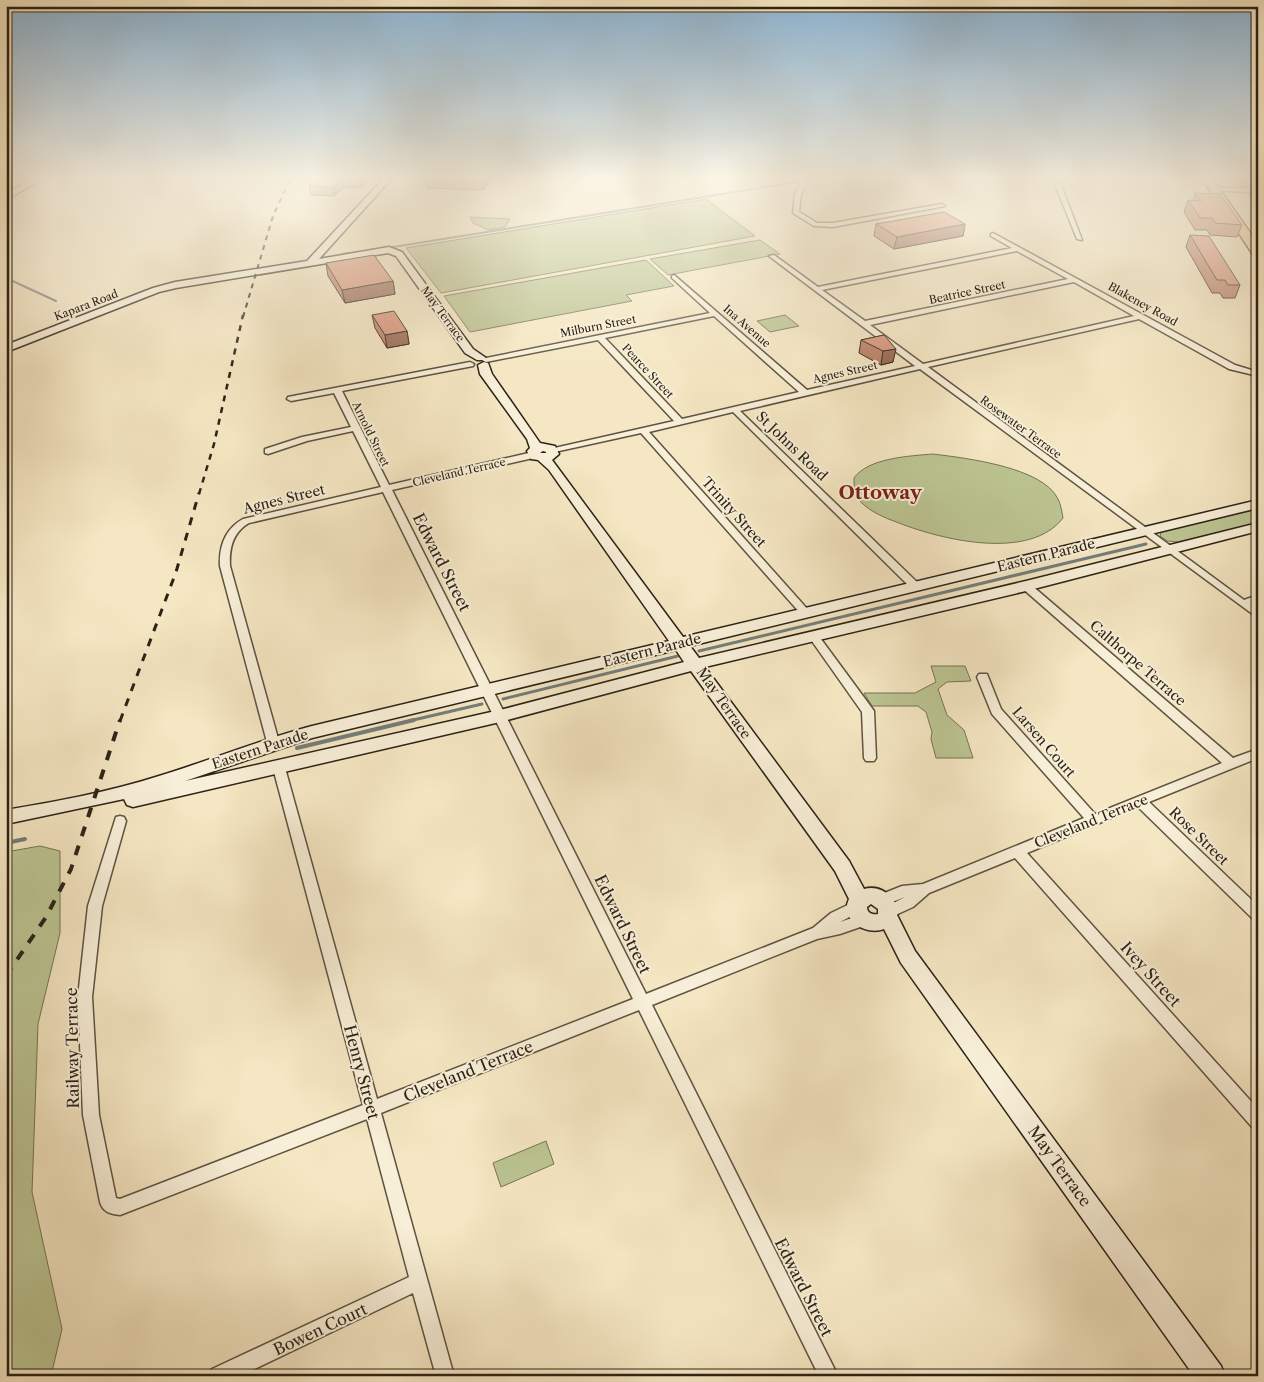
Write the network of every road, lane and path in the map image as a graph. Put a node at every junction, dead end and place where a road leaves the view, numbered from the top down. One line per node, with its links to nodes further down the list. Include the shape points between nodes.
1 (330, 241): 7 (street)
2 (1005, 241): 4 (street, Blakeney Road)
3 (1251, 241): 5 (highway)
4 (1018, 249): 9 (street, Blakeney Road); 10 (street)
5 (1258, 253)
6 (772, 256): 10 (street, Rosewater Terrace)
7 (310, 263): 15 (street, Kapara Road, via 156,290); 16 (street, May Terrace, via 386,250 397,252)
8 (674, 277): 11 (street, Ina Avenue)
9 (1075, 280): 12 (street, Blakeney Road); 13 (street, Beatrice Street)
10 (816, 289): 13 (street, Rosewater Terrace)
11 (715, 314): 14 (street, Milburn Street); 20 (street, Ina Avenue)
12 (1142, 316): 17 (street, Agnes Street); 18 (street, Blakeney Road, via 1232,367)
13 (864, 324): 17 (street, Rosewater Terrace)
14 (600, 337): 16 (street, Milburn Street); 23 (street, Pearce Street)
15 (6, 349)
16 (478, 362): 19 (street, Milburn Street); 27 (street, May Terrace)
17 (920, 366): 20 (street, Agnes Street); 31 (street, Rosewater Terrace)
18 (1258, 374)
19 (337, 390): 21 (street, Milburn Street); 24 (street, Arnold Street)
20 (805, 393): 22 (street, Agnes Street)
21 (291, 399)
22 (734, 409): 23 (street, Agnes Street); 34 (street, St Johns Road)
23 (679, 422): 25 (street, Agnes Street)
24 (356, 428): 26 (street); 28 (street, Arnold Street)
25 (643, 430): 27 (street, Agnes Street); 37 (street, Trinity Street)
26 (268, 451)
27 (543, 453): 28 (street, Cleveland Terrace); 40 (street, May Terrace)
28 (385, 489): 43 (street, Edward Street); 45 (street, Agnes Street, via 241,523 232,532 224,561)
29 (1258, 504): 31 (street, Eastern Parade)
30 (1258, 527): 32 (street, Eastern Parade)
31 (1144, 531): 32 (street, Rosewater Terrace); 34 (street, Eastern Parade)
32 (1169, 549): 33 (street, Eastern Parade); 36 (street, Rosewater Terrace)
33 (1026, 586): 39 (street, Eastern Parade); 48 (street, Calthorpe Terrace)
34 (916, 587): 37 (street, Eastern Parade)
35 (1258, 598): 36 (street)
36 (1243, 604): 38 (street, Rosewater Terrace)
37 (805, 612): 40 (street, Eastern Parade)
38 (1258, 615)
39 (814, 636): 41 (street, Eastern Parade); 47 (street, via 868,711)
40 (680, 643): 41 (street, May Terrace); 43 (street, Eastern Parade)
41 (696, 664): 44 (street, Eastern Parade); 58 (street, May Terrace)
42 (983, 677): 55 (street, Larsen Court, via 996,711)
43 (486, 689): 44 (street, Edward Street); 45 (street, Eastern Parade)
44 (500, 716): 49 (street, Eastern Parade); 61 (street, Edward Street)
45 (273, 742): 50 (street, Eastern Parade)
46 (1258, 753): 48 (street, Cleveland Terrace)
47 (870, 758)
48 (1231, 764): 52 (street, Cleveland Terrace)
49 (279, 768): 51 (street, Eastern Parade); 62 (street, Henry Street)
50 (190, 773): 51 (street, via 194,780); 53 (street, Eastern Parade)
51 (234, 778): 53 (street, Eastern Parade, via 130,800)
52 (1140, 801): 55 (street, Cleveland Terrace); 59 (street, Rose Street)
53 (50, 810): 54 (street, Eastern Parade)
54 (6, 817)
55 (1093, 820): 57 (street, Cleveland Terrace)
56 (120, 821): 64 (street, Railway Terrace, via 95,906 85,997 91,1115 108,1202)
57 (1017, 851): 58 (street, Cleveland Terrace, via 924,889 908,903); 63 (street, Ivey Street)
58 (873, 909): 60 (street, May Terrace); 61 (street, Cleveland Terrace, via 840,928 816,933)
59 (1258, 915)
60 (908, 957): 69 (street, May Terrace)
61 (642, 1002): 62 (street, Cleveland Terrace); 68 (street, Edward Street)
62 (373, 1109): 64 (street, Cleveland Terrace); 65 (street, Henry Street)
63 (1258, 1121)
64 (120, 1207)
65 (420, 1281): 66 (street, Bowen Court); 67 (street, Henry Street)
66 (219, 1376)
67 (445, 1376)
68 (829, 1376)
69 (1212, 1376)

